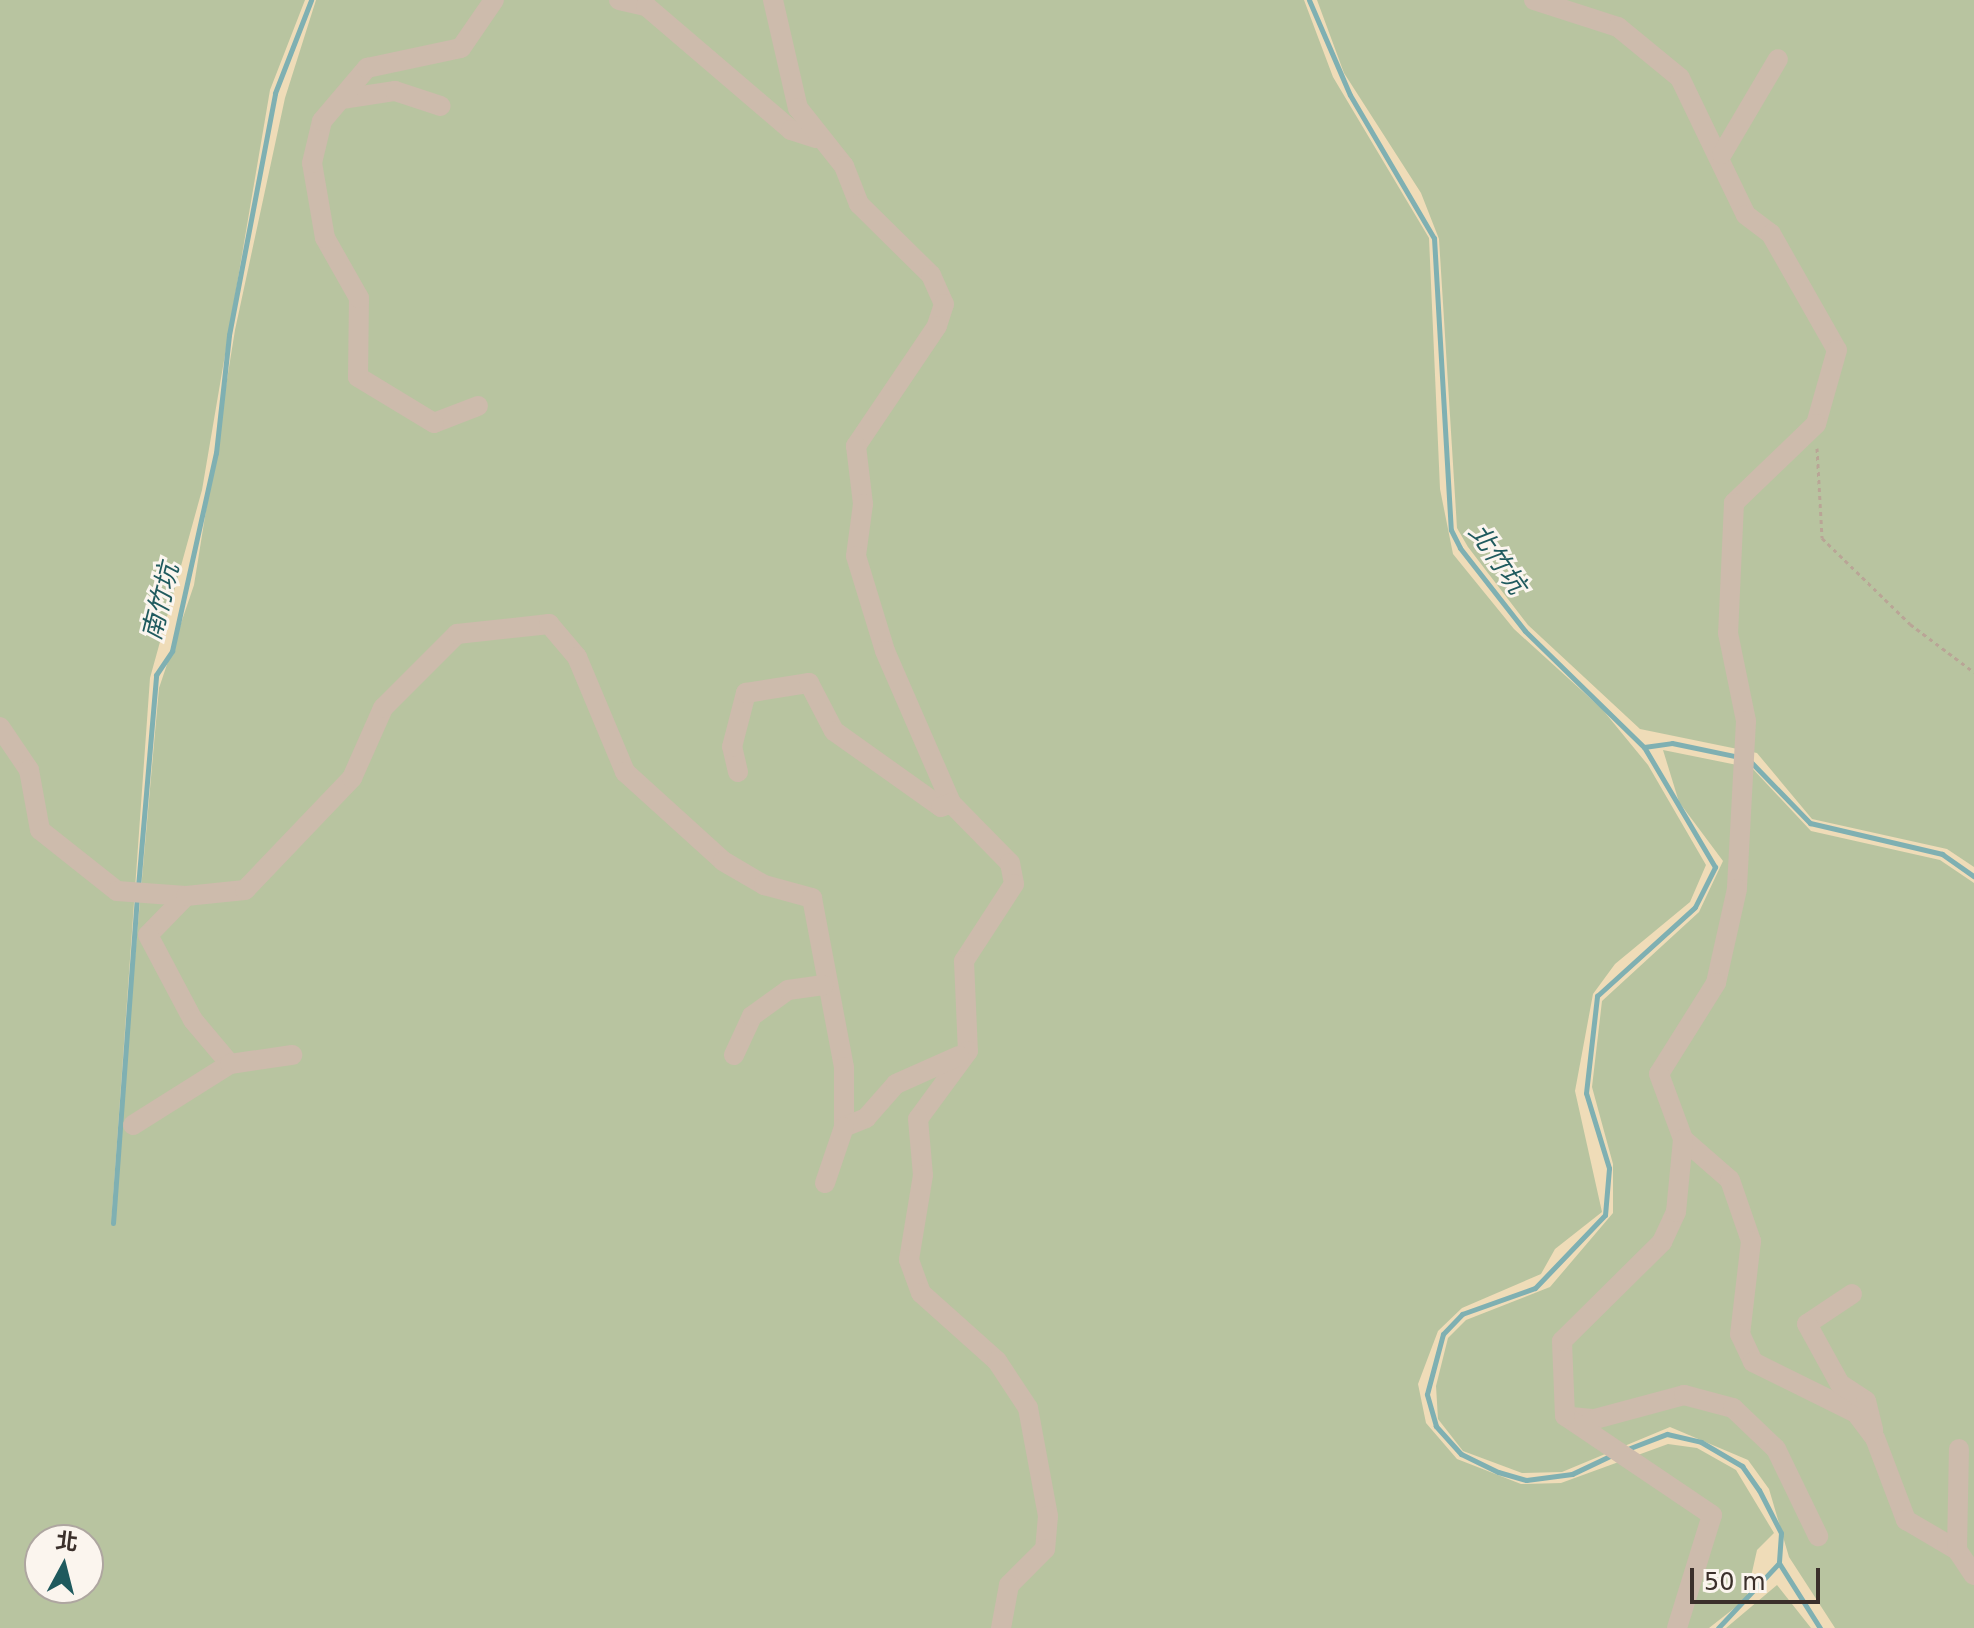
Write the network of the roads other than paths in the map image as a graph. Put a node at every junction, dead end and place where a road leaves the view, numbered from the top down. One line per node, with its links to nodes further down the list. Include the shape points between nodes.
1 (494, 0): 6 (street, via 461,48 385,60 367,68)
2 (619, 0): 8 (street, via 646,6 791,130)
3 (773, 0): 8 (street, via 787,78)
4 (1534, 0): 9 (street, via 1618,27 1680,78)
5 (1778, 59): 9 (street)
6 (342, 99): 7 (street, via 395,91); 10 (street, via 322,121 314,196 325,238 359,298 358,377 434,423)
7 (441, 106)
8 (816, 138): 13 (street, via 844,166 859,204 941,287 937,326 856,446 863,504 856,556 885,651)
9 (1722, 154): 22 (street, via 1746,215 1771,234 1832,332 1833,375 1816,424 1734,503 1728,633 1746,721 1737,889 1716,983 1659,1074)
10 (478, 406)
11 (0, 727): 14 (street, via 29,770 40,830 117,891)
12 (738, 772): 13 (street, via 732,747 746,693 809,683 834,731 941,807)
13 (951, 803): 16 (street, via 1010,863 1014,884 964,961)
14 (186, 896): 15 (street, via 245,890 352,778 383,708 457,634 549,624 577,657 625,772 723,861 764,885 812,898); 19 (street, via 148,935 193,1020)
15 (824, 985): 18 (street, via 788,990 752,1016); 21 (street, via 844,1067)
16 (968, 1051): 21 (street, via 896,1084 866,1118); 31 (street, via 918,1119 923,1175 909,1260 921,1293 997,1361 1028,1408 1048,1516 1045,1549 1009,1585)
17 (292, 1055): 19 (street)
18 (734, 1055)
19 (230, 1064): 20 (street)
20 (133, 1125)
21 (844, 1127): 23 (street)
22 (1683, 1139): 25 (street, via 1676,1212 1662,1242 1562,1341); 26 (street, via 1730,1180 1751,1241 1740,1334 1753,1362 1778,1380 1835,1397)
23 (825, 1183)
24 (1852, 1294): 26 (street, via 1807,1324 1840,1384 1866,1401)
25 (1565, 1416): 28 (street, via 1595,1419 1684,1395 1733,1408 1776,1449); 32 (street, via 1712,1515)
26 (1875, 1438): 29 (street, via 1906,1520)
27 (1959, 1449): 29 (street)
28 (1818, 1536)
29 (1957, 1550): 30 (street)
30 (1974, 1575)
31 (1001, 1628)
32 (1677, 1628)

